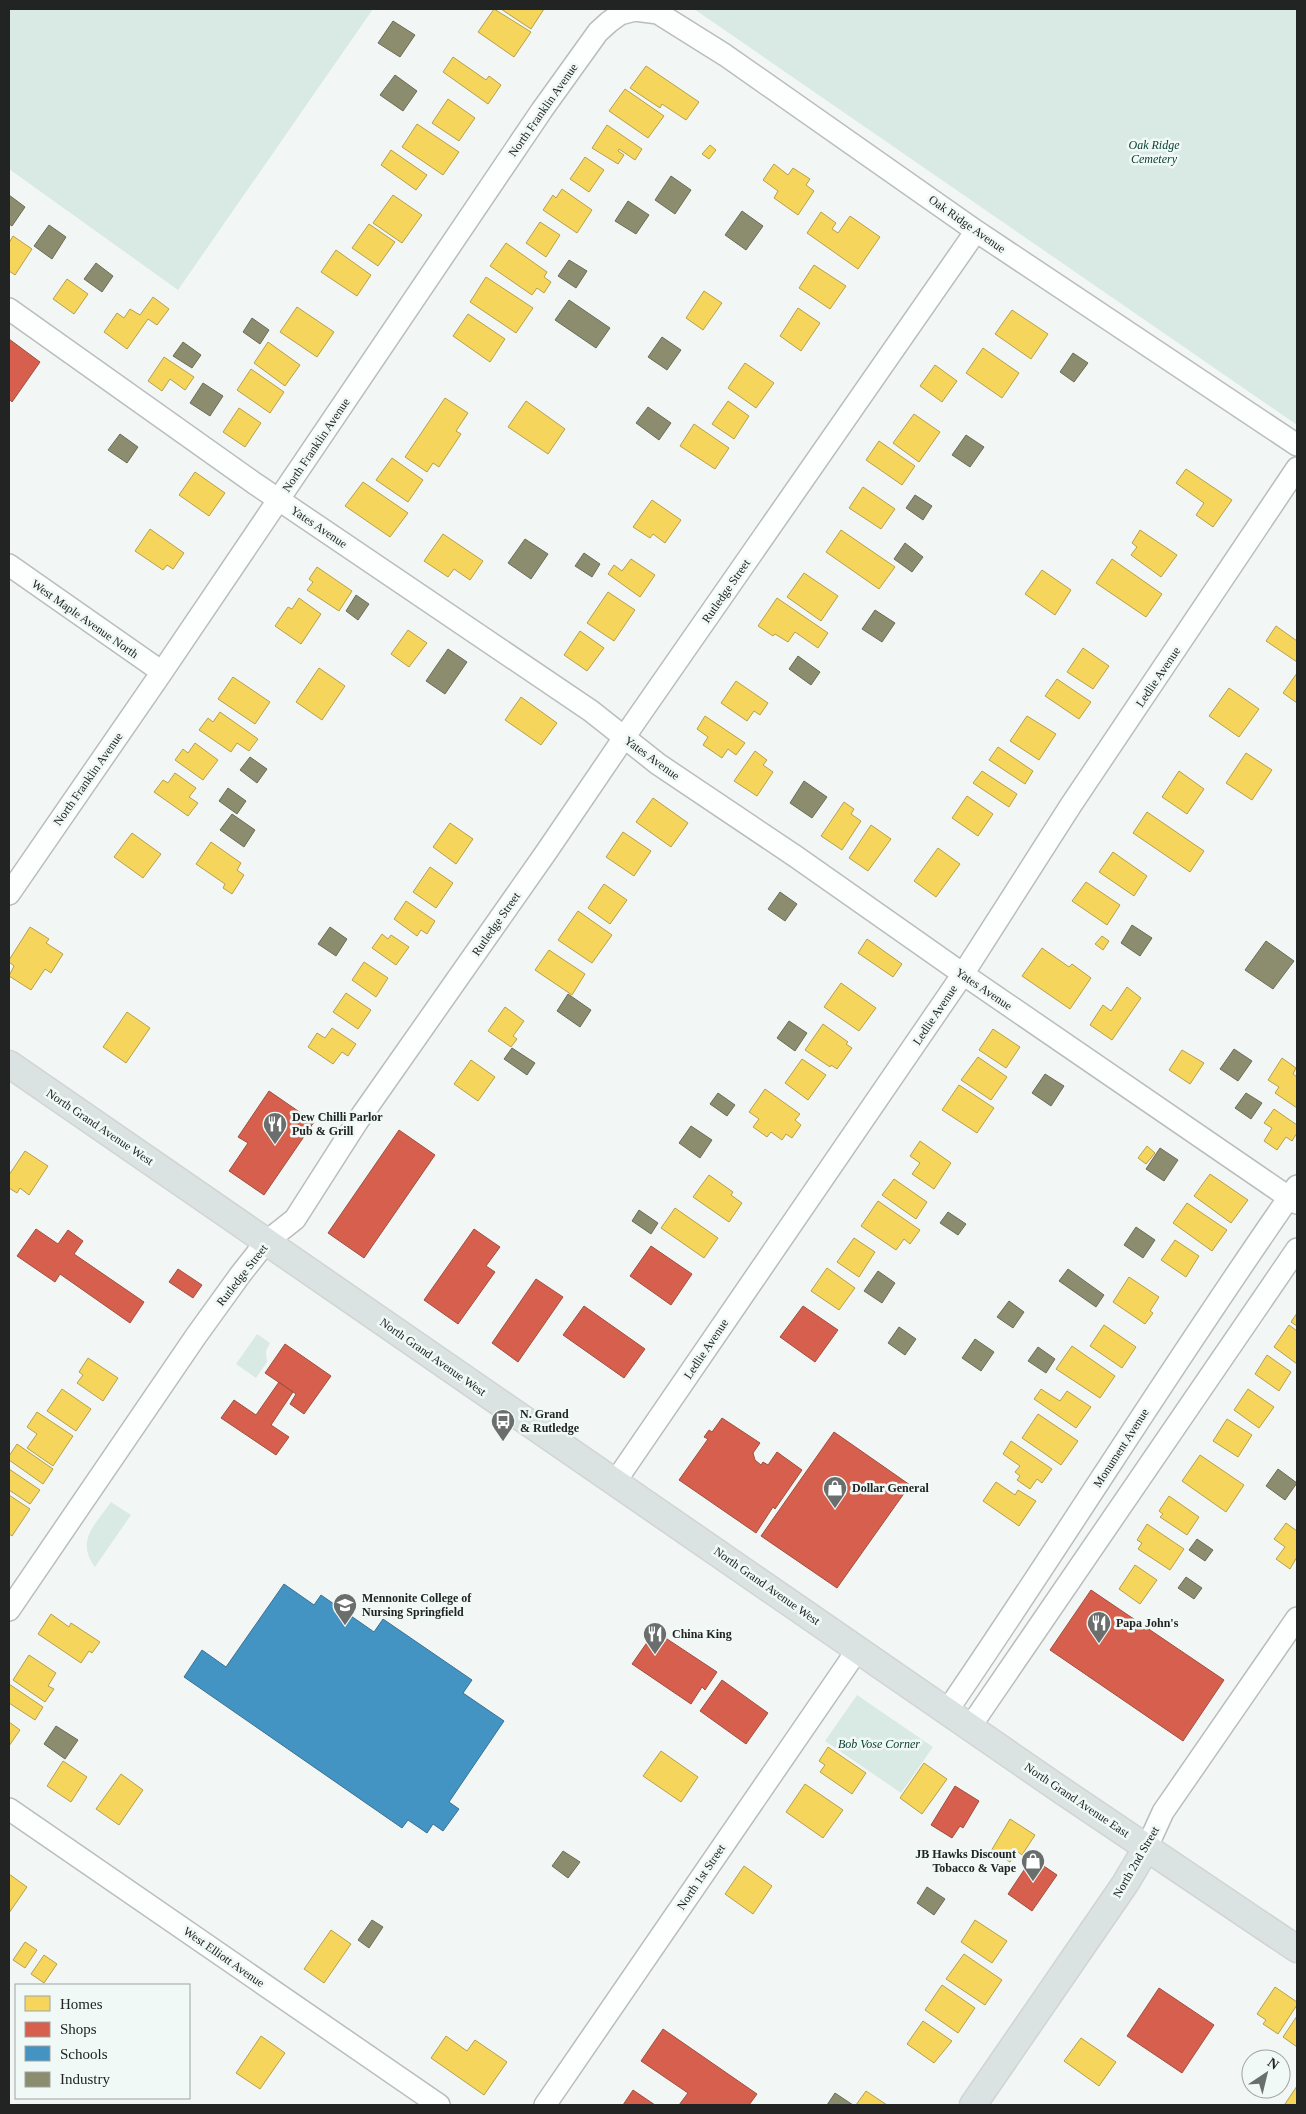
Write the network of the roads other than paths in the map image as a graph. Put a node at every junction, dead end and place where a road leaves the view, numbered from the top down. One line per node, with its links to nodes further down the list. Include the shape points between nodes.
1 (635, 10): 2 (street, Oak Ridge Avenue, via 658,14 725,55); 6 (street, North Franklin Avenue, via 620,14 609,22 580,57)
2 (976, 231): 4 (street, Oak Ridge Avenue); 9 (street, Rutledge Street)
3 (9, 309): 6 (street, Yates Avenue)
4 (1297, 446)
5 (1297, 468): 11 (street, Ledlie Avenue)
6 (279, 500): 8 (street, North Franklin Avenue); 9 (street, Yates Avenue, via 591,711)
7 (9, 565): 8 (street, West Maple Avenue North)
8 (162, 672): 10 (street, North Franklin Avenue)
9 (624, 738): 11 (street, Yates Avenue); 14 (street, Rutledge Street, via 357,1122 295,1219)
10 (9, 894)
11 (963, 974): 13 (street, Yates Avenue); 18 (street, Ledlie Avenue)
12 (9, 1064): 14 (main road, North Grand Avenue West)
13 (1295, 1196): 16 (street, Monument Avenue)
14 (266, 1242): 18 (main road, North Grand Avenue West); 19 (street, Rutledge Street, via 196,1336)
15 (1297, 1249): 17 (street)
16 (1164, 1382): 17 (street); 22 (street, Monument Avenue)
17 (1192, 1402): 23 (street)
18 (615, 1482): 21 (main road, North Grand Avenue West)
19 (9, 1610)
20 (1297, 1618): 25 (street, North 2nd Street, via 1163,1812)
21 (858, 1649): 22 (main road, North Grand Avenue East); 28 (street, North 1st Street)
22 (947, 1711): 23 (main road, North Grand Avenue East)
23 (970, 1727): 25 (main road, North Grand Avenue East)
24 (9, 1808): 27 (street, West Elliott Avenue)
25 (1147, 1848): 26 (main road, North Grand Avenue East); 29 (main road, North 2nd Street)
26 (1297, 1950)
27 (439, 2105)
28 (545, 2105)
29 (974, 2105)

